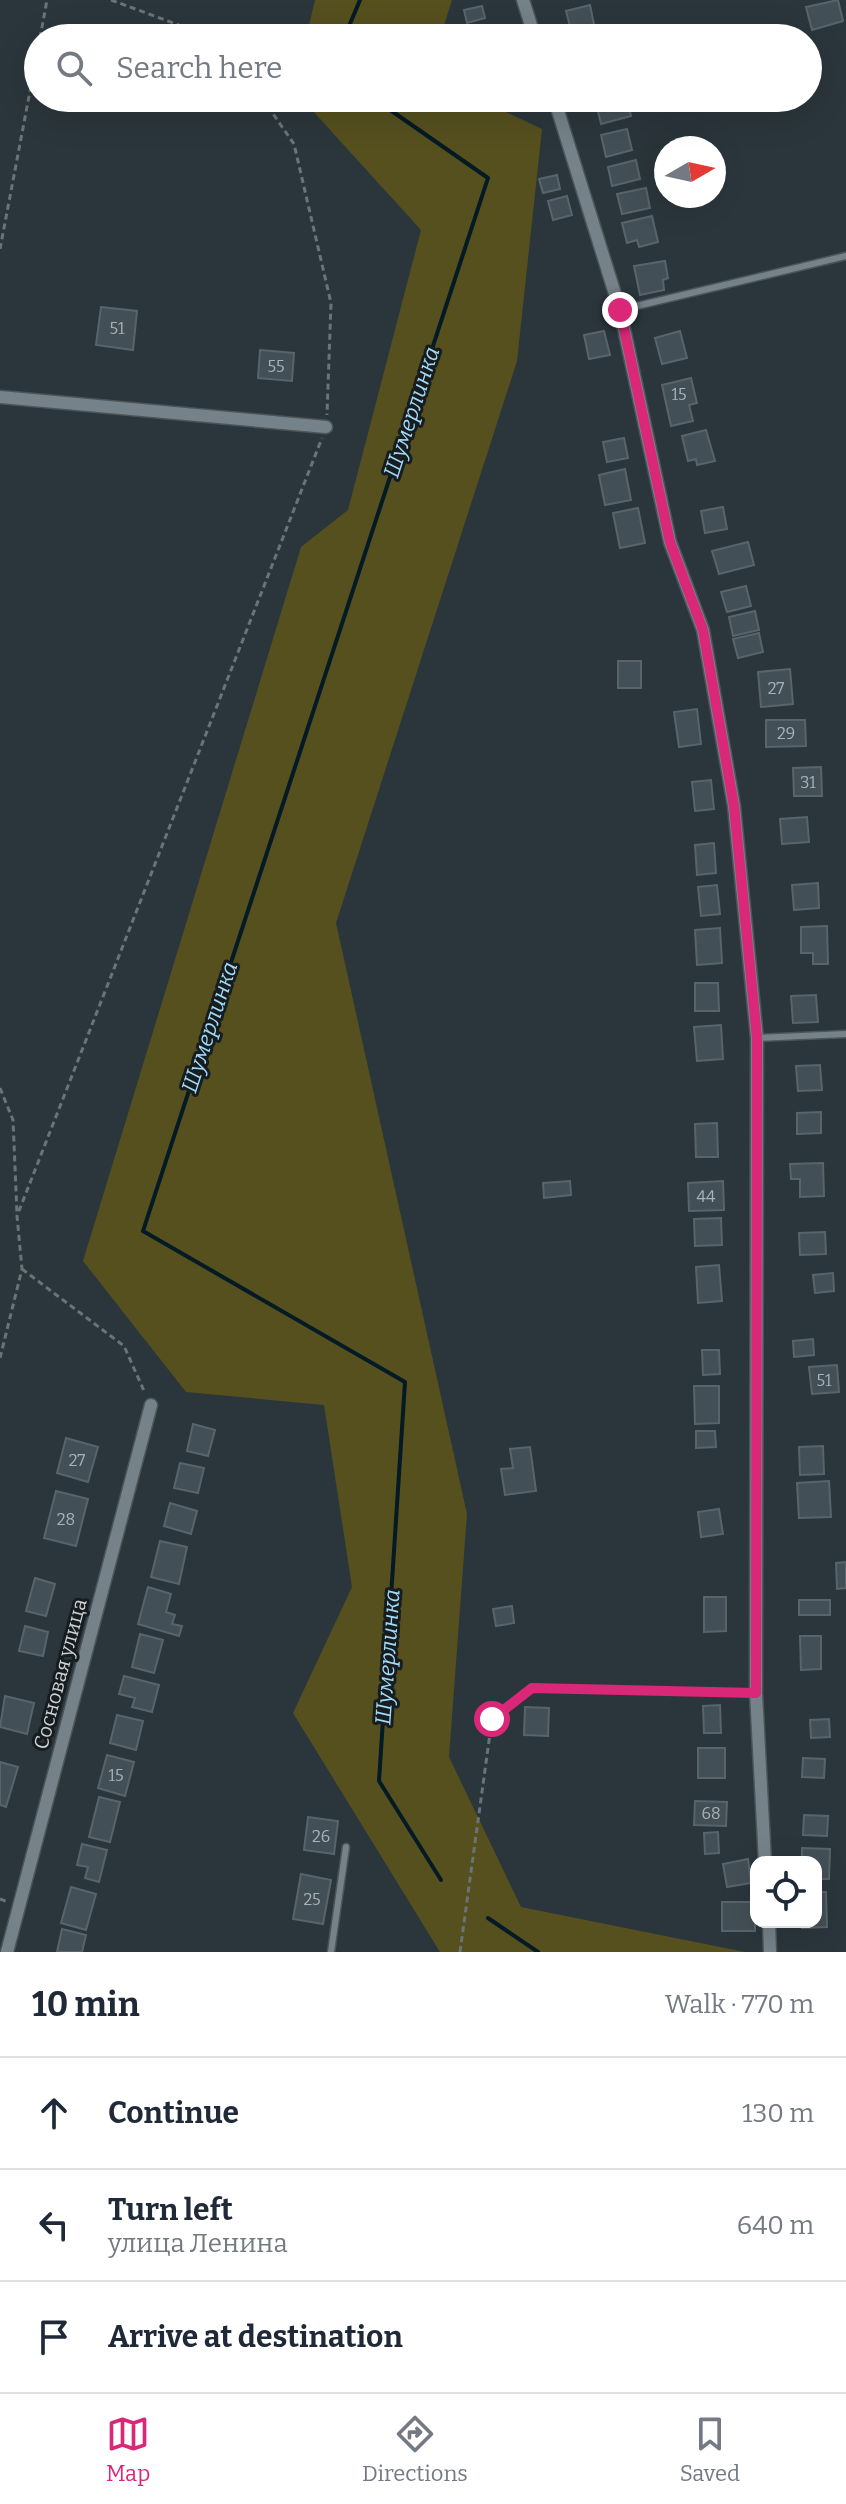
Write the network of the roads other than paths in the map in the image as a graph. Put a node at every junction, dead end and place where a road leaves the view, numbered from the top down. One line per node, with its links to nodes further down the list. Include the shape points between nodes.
1 (523, 0): 2 (street)
2 (531, 24)
3 (558, 112): 5 (street)
4 (846, 256): 5 (lane)
5 (620, 310): 9 (street, via 670,542 703,630 729,764)
6 (0, 397): 7 (street)
7 (326, 427)
8 (846, 1034): 9 (lane)
9 (757, 1038): 12 (street, via 756,1693)
10 (151, 1405): 14 (street, Сосновая улица)
11 (346, 1847): 15 (lane)
12 (765, 1856)
13 (769, 1928): 16 (street)
14 (7, 1952)
15 (331, 1952)
16 (770, 1952)

